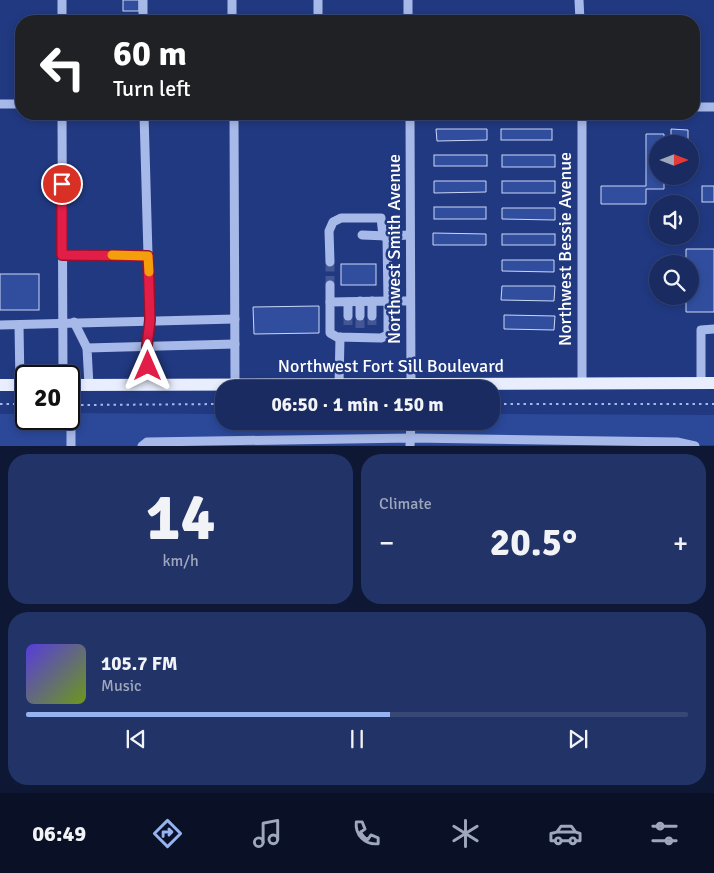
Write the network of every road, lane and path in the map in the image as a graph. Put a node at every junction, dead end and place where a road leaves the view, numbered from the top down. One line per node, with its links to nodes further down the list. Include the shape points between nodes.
1 (62, 0): 7 (street)
2 (143, 0): 8 (street)
3 (232, 0): 9 (street)
4 (318, 0): 10 (street)
5 (408, 0): 11 (street)
6 (579, 0): 12 (street)
7 (62, 15)
8 (143, 15)
9 (232, 15)
10 (318, 15)
11 (408, 15)
12 (580, 15)
13 (0, 104): 14 (street)
14 (15, 104)
15 (700, 107): 16 (street)
16 (714, 107)
17 (62, 120): 25 (street)
18 (144, 120): 26 (street)
19 (234, 120): 38 (street)
20 (410, 120): 23 (street, Northwest Smith Avenue)
21 (582, 120): 61 (street, Northwest Bessie Avenue)
22 (362, 235): 24 (street)
23 (410, 235): 24 (street); 30 (street, Northwest Smith Avenue)
24 (385, 236): 27 (street, via 381,218 341,218 333,222 329,231); 34 (street)
25 (62, 255): 26 (street); 41 (street)
26 (148, 256): 39 (street)
27 (330, 262)
28 (330, 285): 31 (street)
29 (372, 301): 33 (street); 34 (street); 37 (street)
30 (410, 301): 34 (street); 57 (street, Northwest Smith Avenue)
31 (330, 302): 32 (street); 47 (street, via 330,333 336,337)
32 (348, 302): 33 (street); 35 (street)
33 (360, 302): 36 (street)
34 (388, 302): 49 (street, via 388,335)
35 (348, 316)
36 (360, 316)
37 (372, 316)
38 (235, 319): 39 (street); 50 (street)
39 (150, 320): 40 (street); 51 (street)
40 (74, 322): 41 (street); 52 (street)
41 (62, 323): 43 (street); 54 (street)
42 (0, 325): 43 (street)
43 (19, 325): 53 (street)
44 (360, 328): 48 (street)
45 (372, 328): 49 (street)
46 (714, 329): 58 (street, via 701,330)
47 (345, 334): 48 (street); 56 (street)
48 (360, 338): 49 (street)
49 (372, 338)
50 (235, 344): 51 (street); 55 (street)
51 (147, 346): 52 (street); 64 (street)
52 (88, 348): 66 (street)
53 (22, 365)
54 (66, 365)
55 (235, 380)
56 (339, 380)
57 (411, 380)
58 (708, 383): 61 (main road, Northwest Fort Sill Boulevard)
59 (80, 384): 66 (main road, Northwest Fort Sill Boulevard)
60 (215, 384): 64 (main road, Northwest Fort Sill Boulevard)
61 (582, 384): 65 (main road, Northwest Fort Sill Boulevard)
62 (0, 385): 63 (main road)
63 (15, 385)
64 (149, 385): 66 (main road, Northwest Fort Sill Boulevard)
65 (500, 385)
66 (89, 386)
67 (0, 404): 68 (path)
68 (15, 404)
69 (215, 404): 72 (path)
70 (500, 404): 71 (path)
71 (714, 404)
72 (80, 405)
73 (71, 430): 75 (street)
74 (411, 442): 76 (street, via 146,442); 77 (street, via 677,442)
75 (71, 446)
76 (142, 446)
77 (696, 446)

